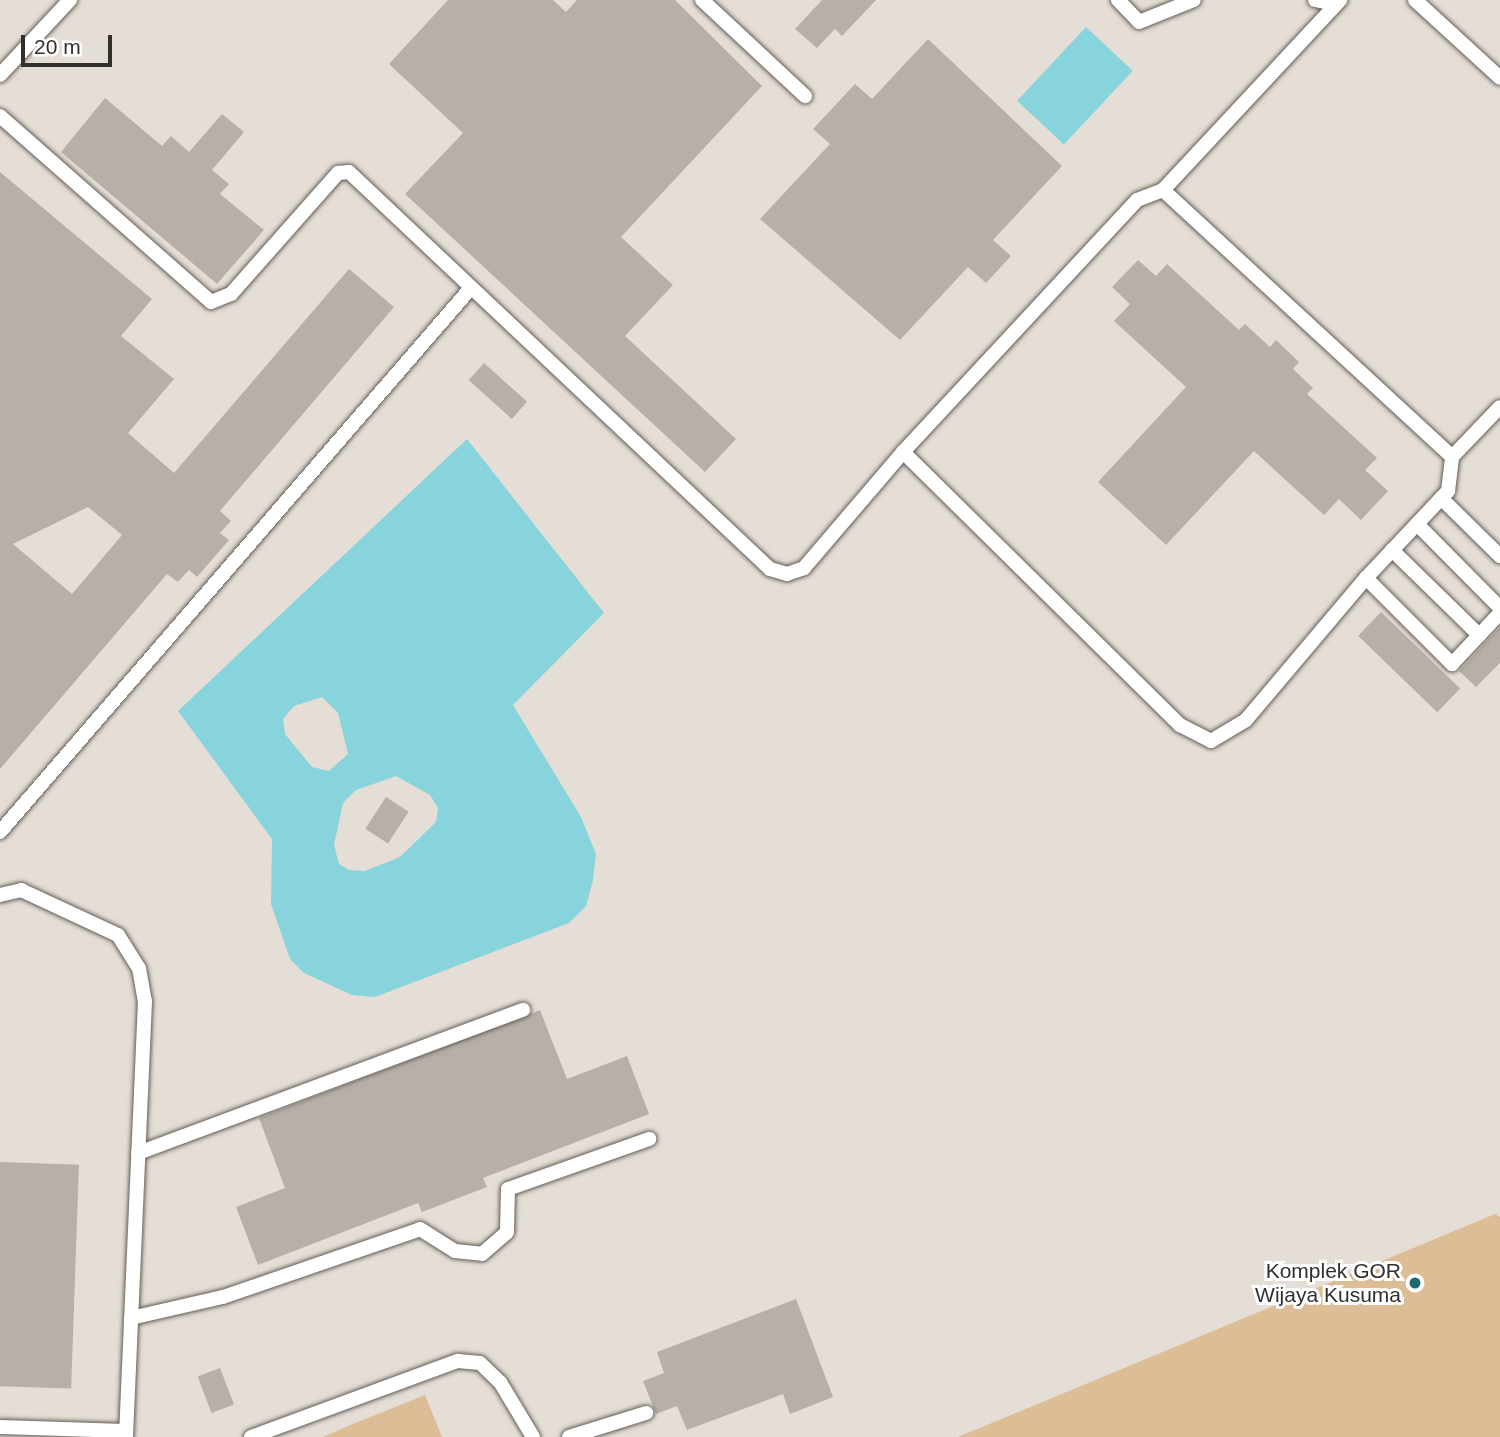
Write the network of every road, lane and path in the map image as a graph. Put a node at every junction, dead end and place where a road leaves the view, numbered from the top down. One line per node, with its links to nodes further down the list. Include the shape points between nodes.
1 (70, 0): 8 (lane)
2 (702, 0): 10 (lane)
3 (1118, 0): 4 (lane, via 1139,22)
4 (1194, 0)
5 (1315, 0): 7 (lane)
6 (1415, 0): 9 (lane)
7 (1338, 2): 12 (lane)
8 (0, 75)
9 (1500, 78)
10 (805, 96)
11 (0, 116): 13 (lane, via 211,302 231,295 338,173 349,172)
12 (1163, 190): 15 (lane, via 1137,200); 16 (lane)
13 (470, 289): 15 (lane, via 770,569 787,574 804,568); 24 (lane)
14 (1500, 407): 16 (lane)
15 (903, 452): 21 (lane, via 1180,725 1210,741 1246,720)
16 (1452, 457): 17 (lane, via 1448,491)
17 (1441, 498): 18 (lane); 20 (lane)
18 (1417, 524): 19 (lane); 22 (lane)
19 (1392, 550): 21 (lane); 23 (lane)
20 (1500, 556)
21 (1366, 578): 23 (lane, via 1452,664)
22 (1500, 610): 23 (lane)
23 (1479, 635)
24 (0, 832)
25 (0, 895): 28 (lane, via 21,890 118,935 139,968 145,1001)
26 (523, 1010): 28 (lane)
27 (649, 1139): 29 (lane, via 508,1189 507,1232 482,1254 455,1251 420,1229 223,1297)
28 (138, 1153): 29 (lane)
29 (131, 1318): 32 (lane)
30 (646, 1413): 35 (lane)
31 (0, 1427): 32 (lane)
32 (126, 1434)
33 (251, 1437): 34 (lane, via 458,1361 480,1363 500,1382)
34 (533, 1437)
35 (569, 1437)

